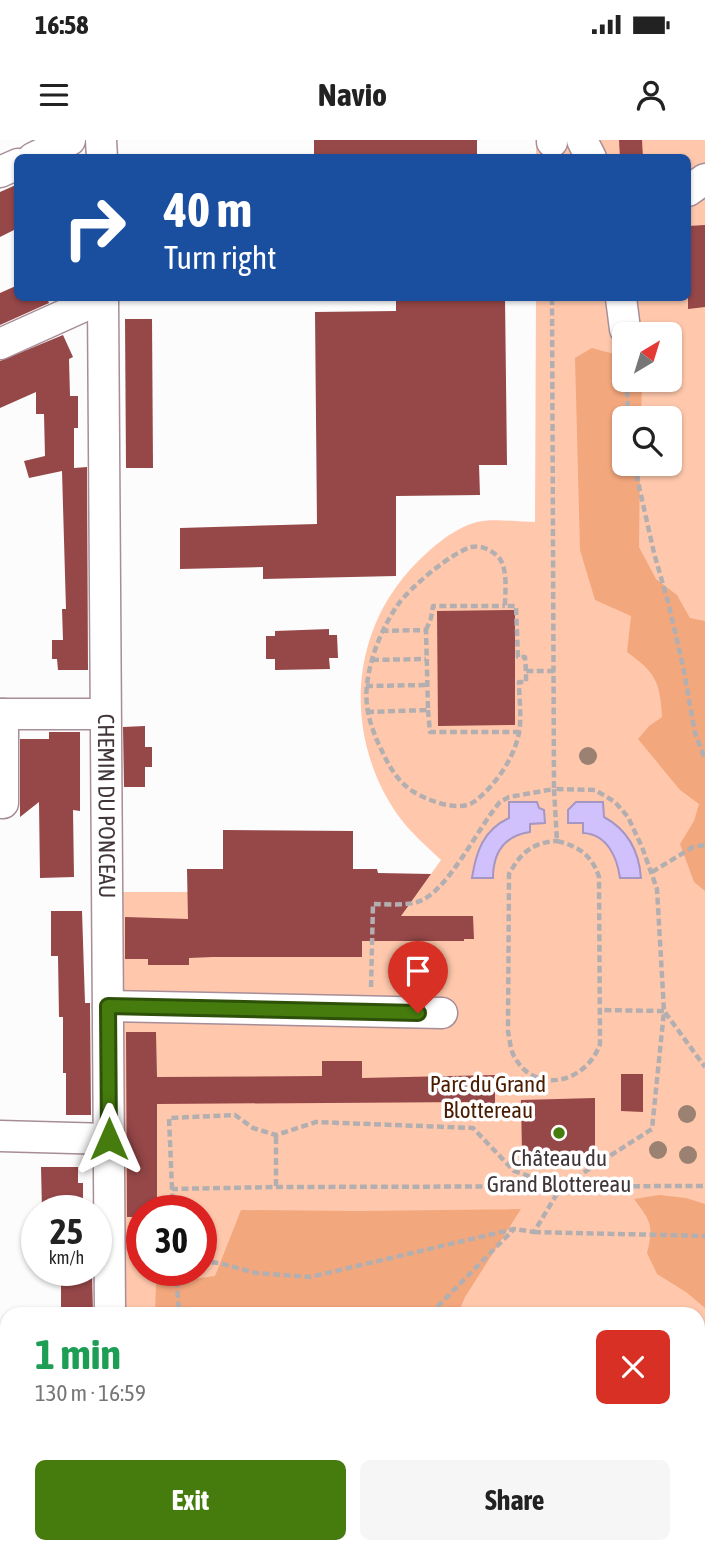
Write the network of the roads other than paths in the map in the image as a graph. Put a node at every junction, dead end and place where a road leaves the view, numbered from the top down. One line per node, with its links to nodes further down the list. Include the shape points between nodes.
1 (70, 140): 2 (street)
2 (41, 154)
3 (96, 301): 7 (street)
4 (103, 301): 9 (street, CHEMIN DU PONCEAU)
5 (621, 301): 6 (street)
6 (624, 322)
7 (0, 344)
8 (1, 714): 9 (street); 10 (street)
9 (106, 714): 11 (street, CHEMIN DU PONCEAU)
10 (3, 803)
11 (108, 1006): 12 (street); 14 (street, CHEMIN DU PONCEAU)
12 (442, 1013)
13 (0, 1136): 14 (street)
14 (109, 1139): 15 (street, CHEMIN DU PONCEAU)
15 (110, 1307)

